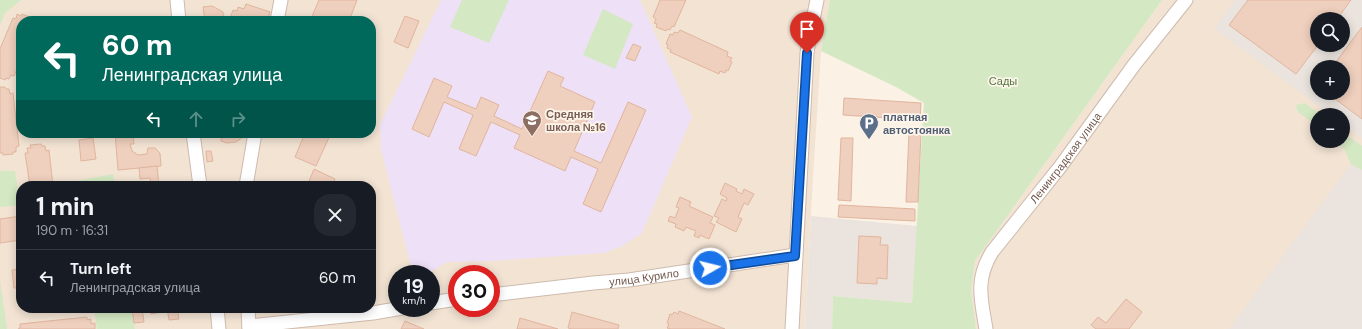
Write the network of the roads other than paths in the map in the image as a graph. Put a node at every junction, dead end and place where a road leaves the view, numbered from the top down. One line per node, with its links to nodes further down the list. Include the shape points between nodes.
1 (177, 0): 5 (street)
2 (281, 0): 6 (street)
3 (817, 0): 11 (street, via 807,53)
4 (1186, 0): 21 (street, Ленинградская улица, via 1060,167 992,252 983,269 980,286)
5 (179, 16)
6 (278, 16)
7 (194, 138): 9 (street)
8 (254, 138): 10 (street)
9 (199, 181)
10 (247, 181)
11 (795, 256): 12 (street, улица Курило, via 629,280); 20 (street)
12 (500, 294)
13 (388, 310): 14 (street)
14 (376, 312)
15 (217, 313): 19 (street)
16 (248, 313): 18 (street)
17 (373, 313): 18 (street)
18 (249, 327)
19 (219, 329)
20 (792, 329)
21 (986, 329)

